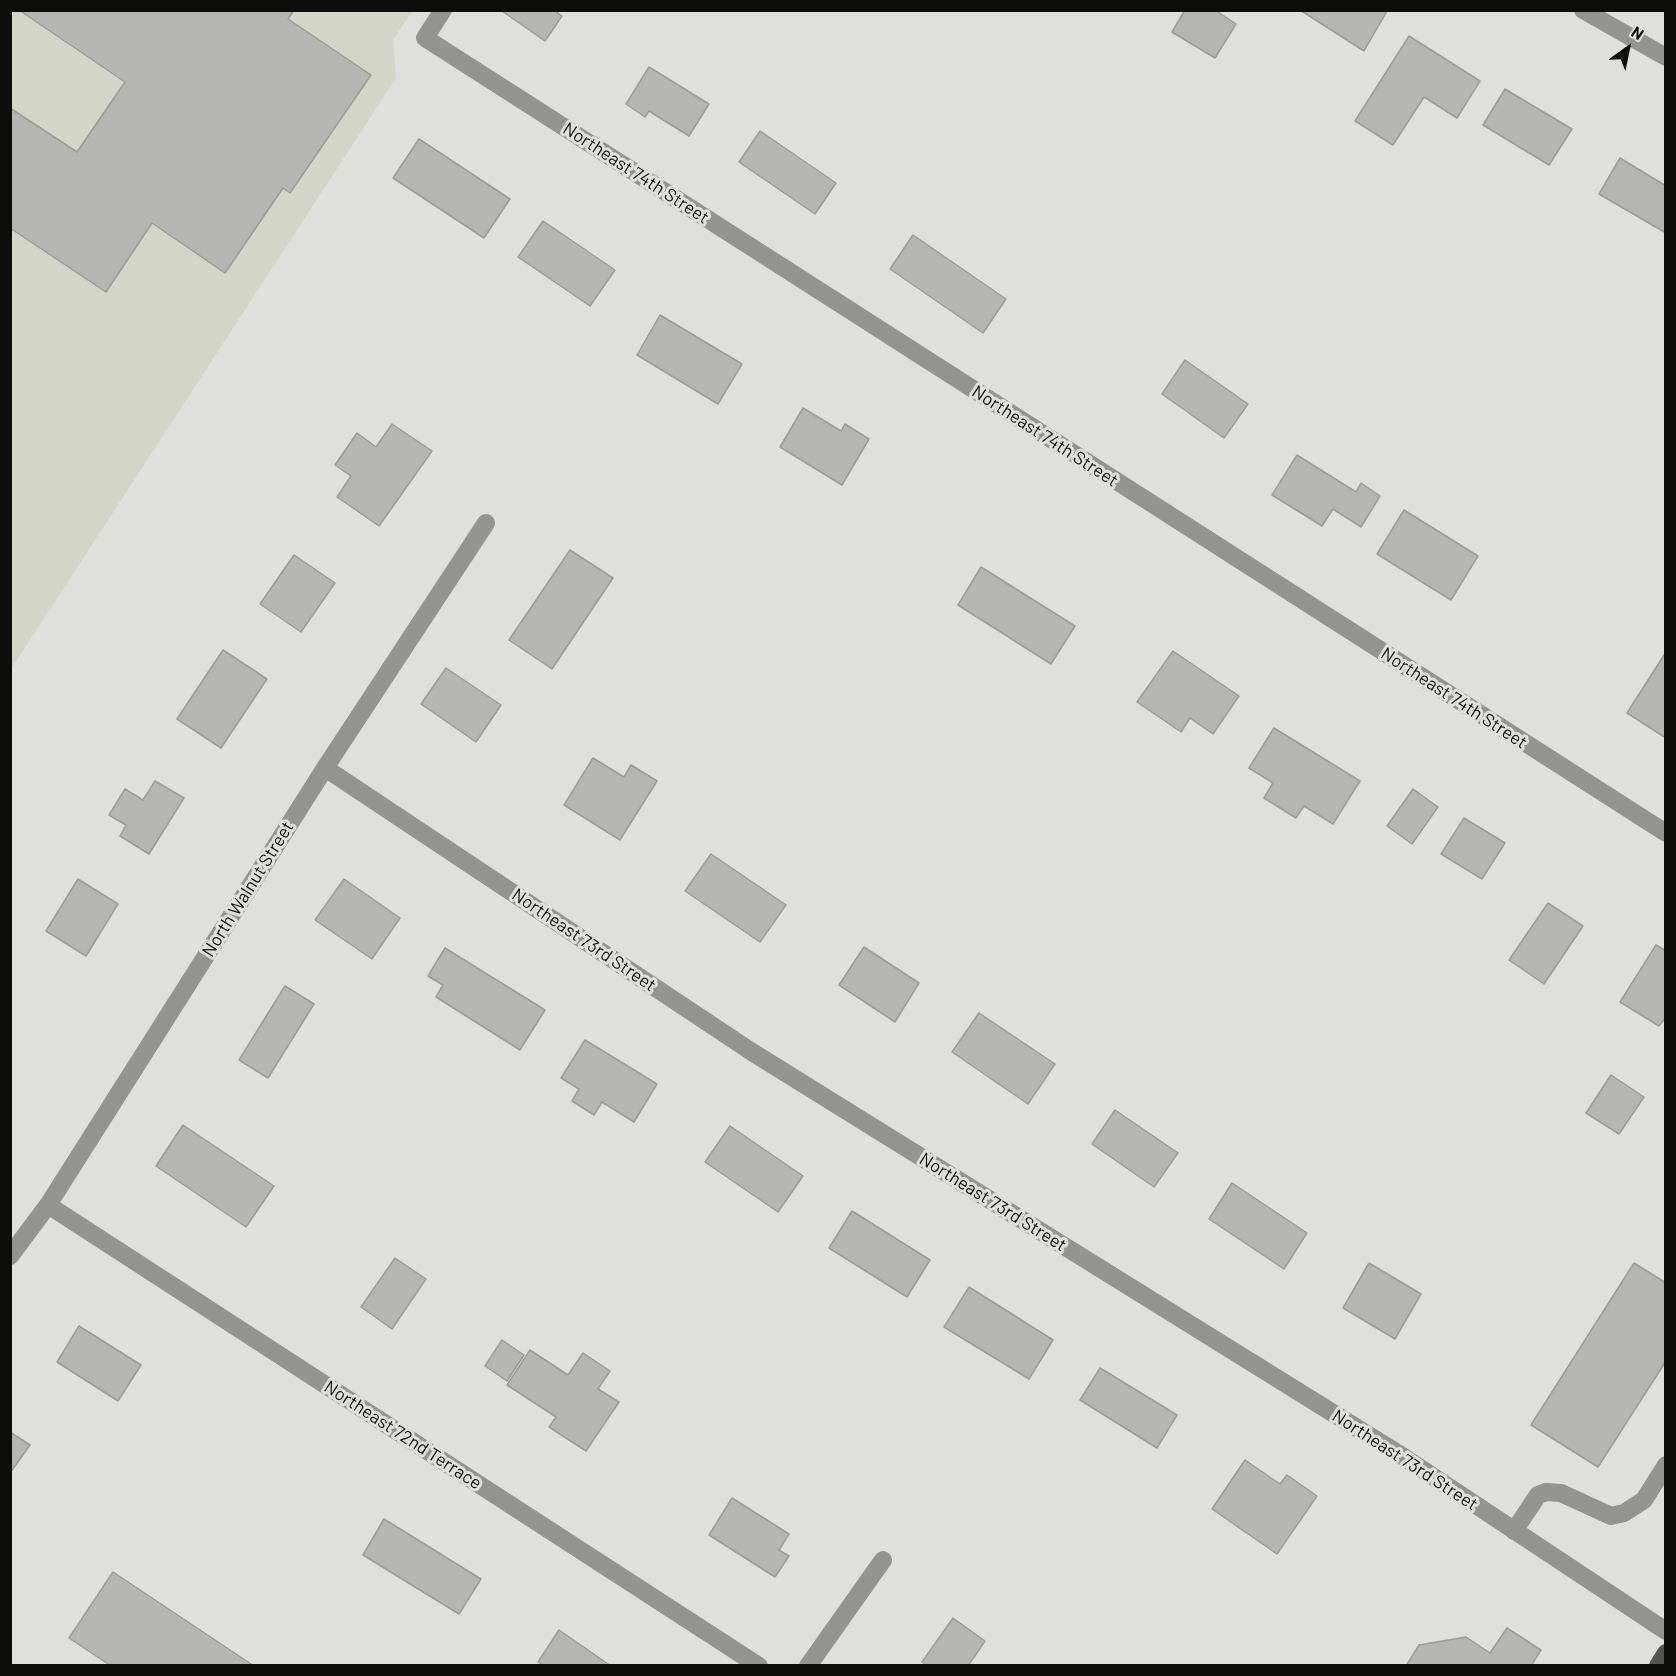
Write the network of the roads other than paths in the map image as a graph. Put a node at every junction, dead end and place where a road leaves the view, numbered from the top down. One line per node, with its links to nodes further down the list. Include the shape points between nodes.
1 (443, 10): 6 (street, Northeast 74th Street, via 425,38)
2 (1583, 10): 3 (street)
3 (1665, 57)
4 (486, 523): 5 (street, North Walnut Street)
5 (325, 768): 7 (street, North Walnut Street); 10 (street, Northeast 73rd Street, via 752,1052 1401,1456)
6 (1665, 833)
7 (48, 1205): 8 (street, North Walnut Street); 14 (street, Northeast 72nd Terrace)
8 (10, 1256)
9 (1665, 1465): 10 (street, via 1644,1500 1624,1514 1611,1516 1562,1493 1546,1492 1538,1495)
10 (1514, 1531): 12 (street, Northeast 73rd Street)
11 (883, 1560): 15 (street)
12 (1665, 1631)
13 (1665, 1653): 16 (main road)
14 (759, 1665)
15 (808, 1665)
16 (1658, 1665)

